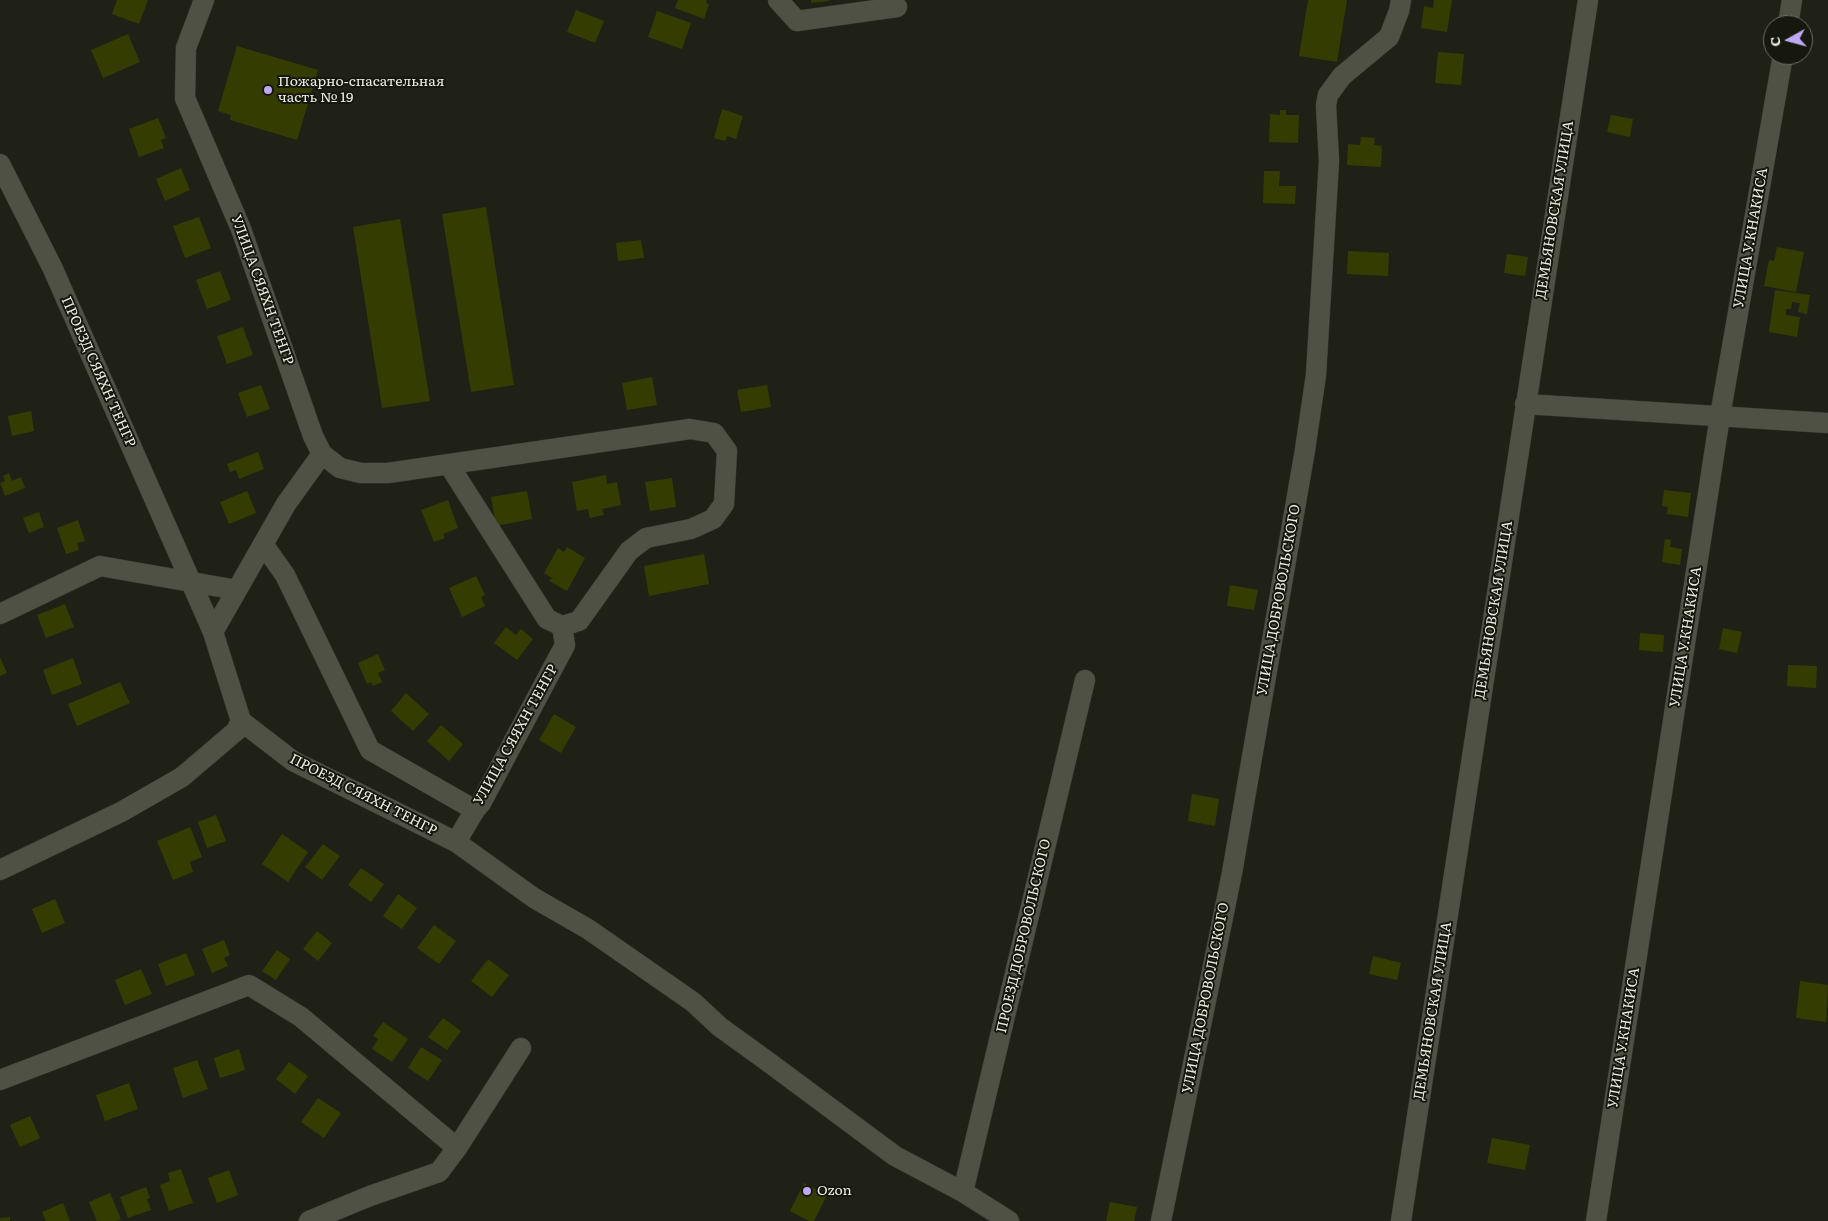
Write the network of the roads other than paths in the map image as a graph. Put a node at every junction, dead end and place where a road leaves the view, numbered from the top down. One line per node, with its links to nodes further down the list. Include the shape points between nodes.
1 (204, 0): 13 (street, УЛИЦА СЯЯХН ТЕНГР, via 186,48 185,98 241,229)
2 (778, 0): 6 (street, via 797,21)
3 (1401, 0): 32 (street, УЛИЦА ДОБРОВОЛЬСКОГО, via 1389,37 1342,76 1328,95 1326,105 1329,161 1316,366 1306,450 1232,873)
4 (1588, 0): 10 (street, ДЕМЬЯНОВСКАЯ УЛИЦА)
5 (1792, 0): 7 (street)
6 (897, 7)
7 (1790, 15)
8 (1781, 65): 11 (street, УЛИЦА У.КНАКИСА)
9 (0, 164): 16 (street, ПРОЕЗД СЯЯХН ТЕНГР, via 53,269)
10 (1525, 404): 11 (street); 33 (street, ДЕМЬЯНОВСКАЯ УЛИЦА)
11 (1720, 416): 12 (street); 34 (street, УЛИЦА У.КНАКИСА)
12 (1828, 423)
13 (322, 454): 14 (street, УЛИЦА СЯЯХН ТЕНГР, via 340,468 361,473); 15 (street, via 286,504)
14 (449, 465): 19 (street, via 547,620); 19 (street, УЛИЦА СЯЯХН ТЕНГР, via 690,429 714,433 727,451 724,504 713,519 690,529 646,538 629,551 579,622)
15 (263, 544): 17 (street); 23 (street, via 285,575 370,750)
16 (192, 583): 17 (street); 18 (street, via 100,566); 20 (street, ПРОЕЗД СЯЯХН ТЕНГР)
17 (237, 590): 20 (street)
18 (0, 614)
19 (562, 626): 23 (street, УЛИЦА СЯЯХН ТЕНГР, via 565,645)
20 (213, 632): 22 (street, ПРОЕЗД СЯЯХН ТЕНГР)
21 (1085, 680): 29 (street, ПРОЕЗД ДОБРОВОЛЬСКОГО)
22 (240, 721): 24 (street, ПРОЕЗД СЯЯХН ТЕНГР, via 293,761); 25 (street, via 236,731 182,777 121,812)
23 (475, 810): 24 (street, УЛИЦА СЯЯХН ТЕНГР)
24 (456, 842): 29 (street, ПРОЕЗД СЯЯХН ТЕНГР, via 534,898 588,929 693,1002 720,1028 895,1156)
25 (0, 870)
26 (521, 1048): 28 (street)
27 (0, 1080): 28 (street, via 249,986 301,1017)
28 (457, 1148): 30 (street, via 438,1172)
29 (963, 1192): 31 (street, ПРОЕЗД СЯЯХН ТЕНГР)
30 (309, 1221)
31 (1009, 1221)
32 (1161, 1221)
33 (1401, 1221)
34 (1596, 1221)

